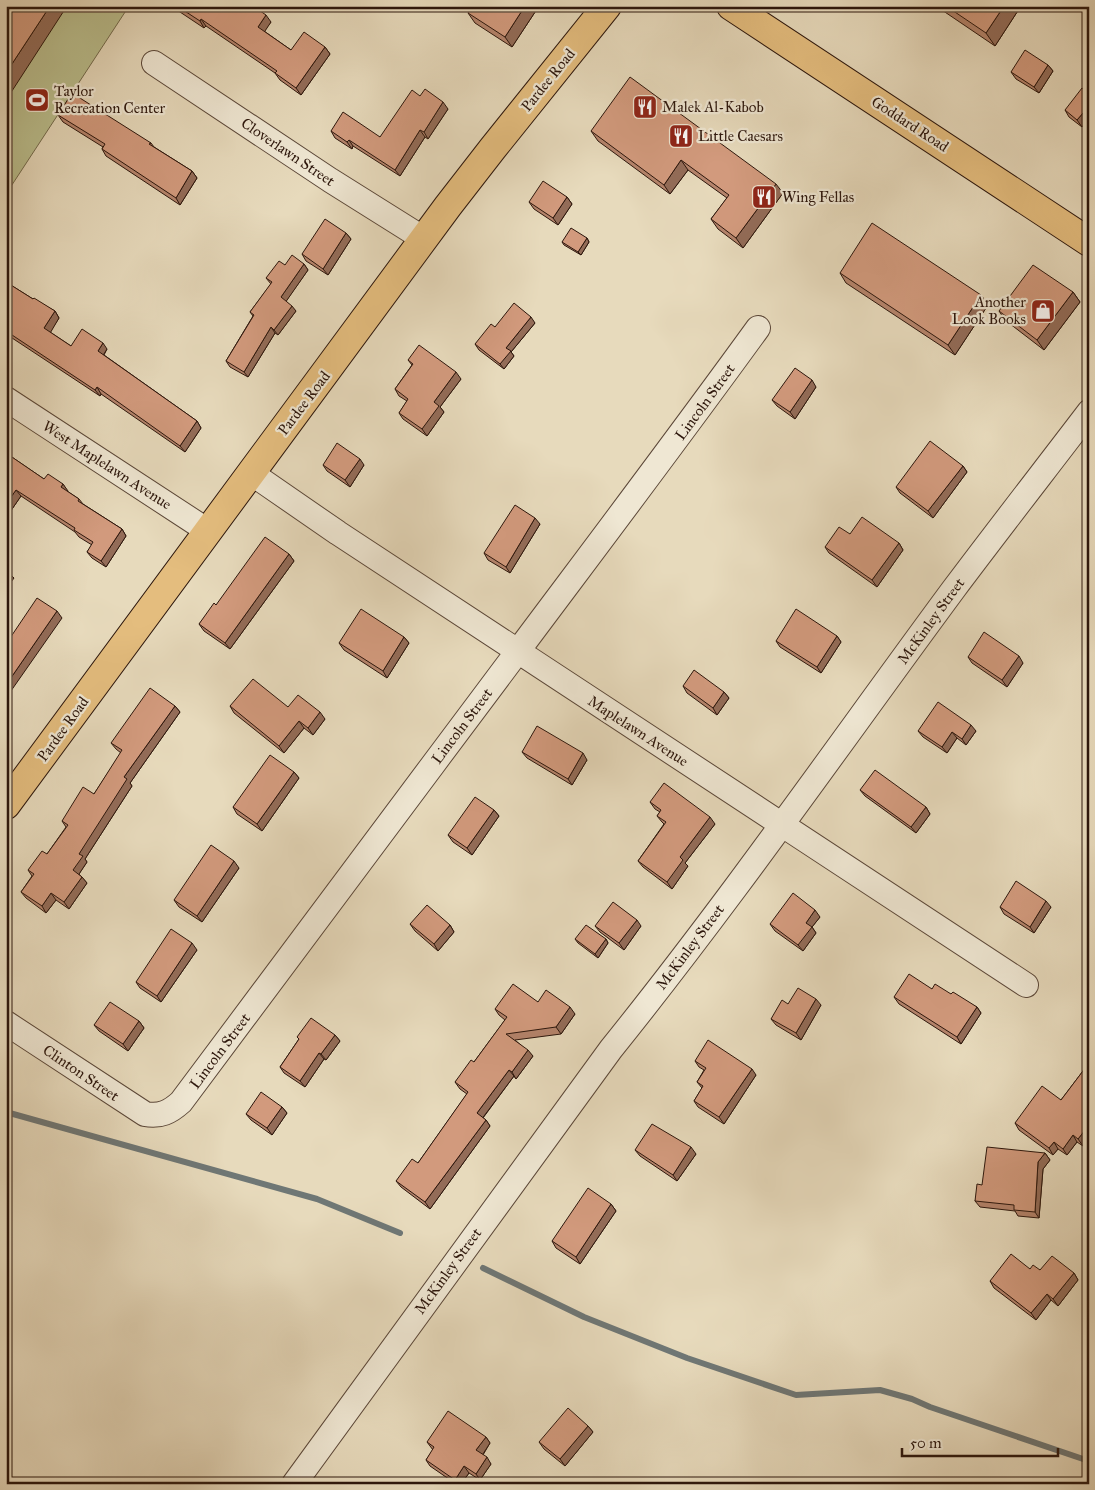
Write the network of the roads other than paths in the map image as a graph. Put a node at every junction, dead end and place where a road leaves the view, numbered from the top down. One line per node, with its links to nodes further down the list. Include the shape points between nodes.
1 (607, 6): 4 (main road, Pardee Road)
2 (731, 6): 5 (main road, Goddard Road)
3 (154, 63): 4 (street, Cloverlawn Street)
4 (424, 239): 9 (main road, Pardee Road)
5 (1089, 242)
6 (758, 328): 11 (street, Lincoln Street)
7 (6, 399): 10 (street, West Maplelawn Avenue)
8 (1089, 412): 13 (street, McKinley Street, via 954,589)
9 (251, 473): 10 (main road, Pardee Road); 11 (street, Maplelawn Avenue)
10 (208, 531): 12 (main road, Pardee Road)
11 (517, 652): 13 (street, Maplelawn Avenue); 16 (street, Lincoln Street, via 181,1102)
12 (6, 805)
13 (782, 825): 14 (street, Maplelawn Avenue); 17 (street, McKinley Street, via 605,1057)
14 (1026, 985)
15 (6, 1023): 16 (street, Clinton Street, via 138,1110)
16 (159, 1115)
17 (294, 1484)

